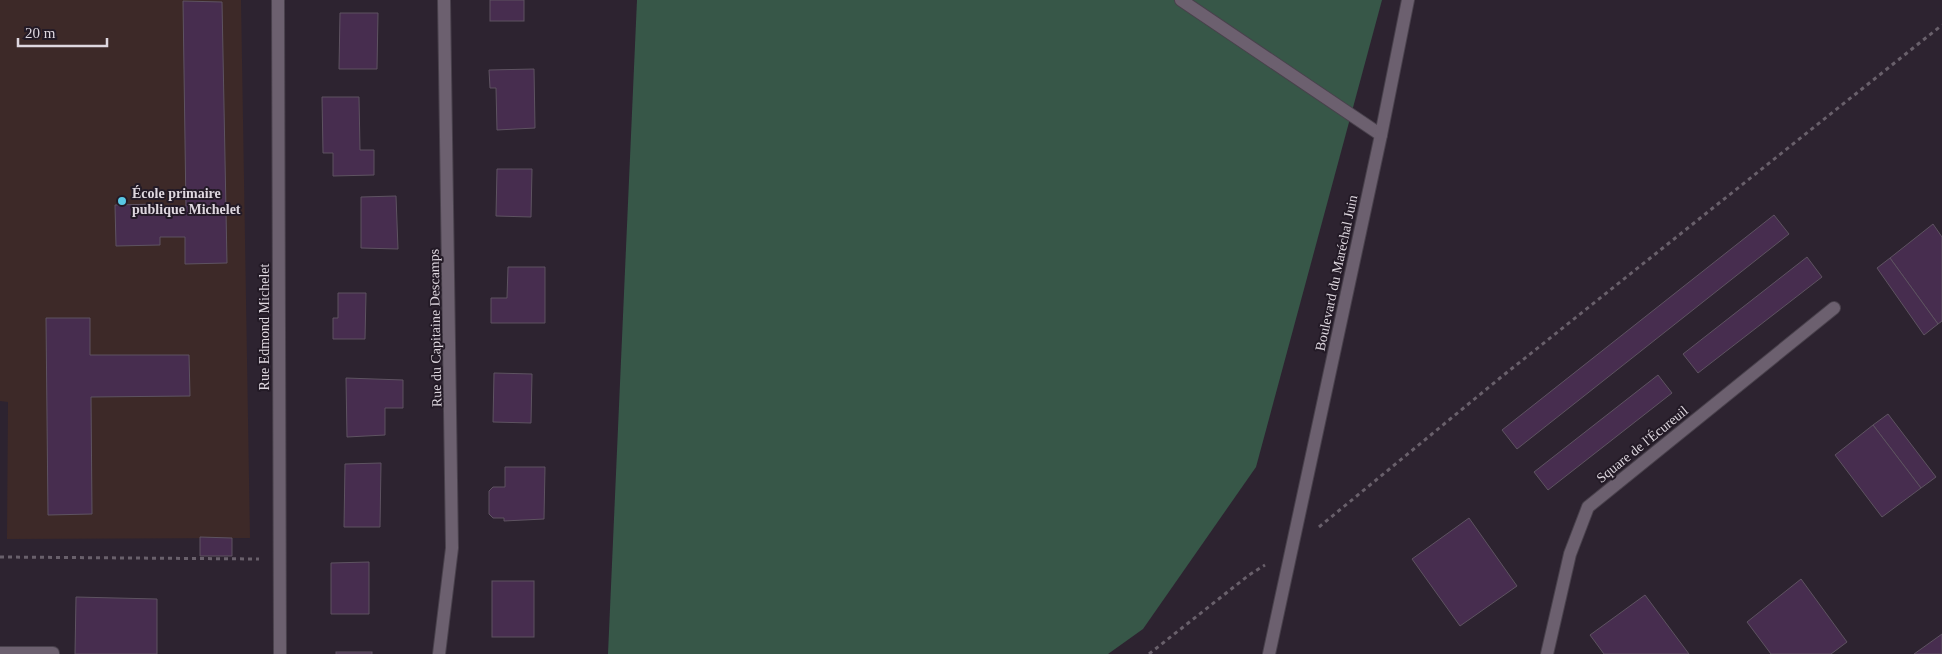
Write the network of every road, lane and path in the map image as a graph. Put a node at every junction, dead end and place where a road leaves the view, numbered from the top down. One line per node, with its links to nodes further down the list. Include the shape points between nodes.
1 (278, 0): 10 (street, Rue Edmond Michelet)
2 (444, 0): 14 (street, Rue du Capitaine Descamps, via 452,548)
3 (1181, 0): 6 (street)
4 (1408, 0): 6 (street, Boulevard du Maréchal Juin)
5 (1942, 25): 8 (path)
6 (1381, 135): 8 (street, Boulevard du Maréchal Juin)
7 (1834, 308): 17 (street, Square de l'Écureuil, via 1588,508 1570,554)
8 (1292, 549): 15 (path, via 1249,575); 16 (street, Boulevard du Maréchal Juin)
9 (0, 556): 10 (path)
10 (280, 559): 13 (street, Rue Edmond Michelet)
11 (0, 653): 12 (street)
12 (53, 653)
13 (280, 654)
14 (439, 654)
15 (1149, 654)
16 (1269, 654)
17 (1547, 654)

